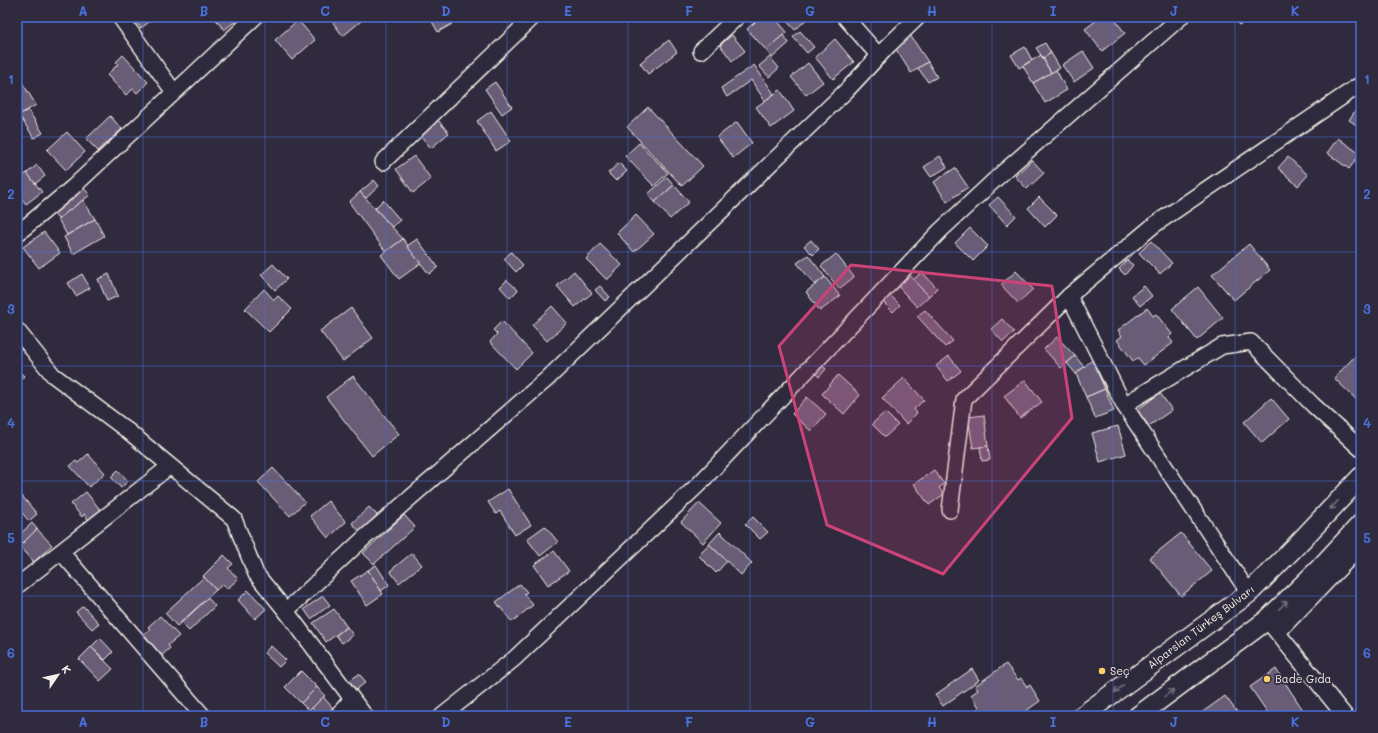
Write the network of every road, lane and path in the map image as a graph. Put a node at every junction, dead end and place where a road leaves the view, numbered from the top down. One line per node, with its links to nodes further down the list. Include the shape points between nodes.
1 (120, 17): 11 (street)
2 (255, 17): 11 (street)
3 (533, 17): 12 (street)
4 (737, 17): 8 (street)
5 (845, 17): 9 (street)
6 (918, 17): 9 (street)
7 (1181, 17): 32 (street, via 940,231 698,485 514,659)
8 (701, 51)
9 (879, 56): 26 (street, via 848,90 547,380 363,539)
10 (1361, 84): 14 (street, via 1154,225)
11 (174, 92): 13 (street, via 72,188)
12 (383, 162)
13 (17, 234)
14 (1069, 296): 16 (street); 20 (street, via 964,399)
15 (17, 330): 18 (street, via 53,375 128,430)
16 (1124, 405): 17 (street, via 1222,346 1250,342); 25 (street)
17 (1361, 449)
18 (170, 466): 23 (street); 26 (street, via 234,518 256,574)
19 (1361, 477): 25 (main road, Alparslan Türkeş Bulvarı, one-way to 25)
20 (950, 510)
21 (1361, 524): 27 (main road, one-way to 21, via 1320,568)
22 (1361, 546): 27 (street)
23 (61, 552): 24 (street); 29 (street)
24 (17, 586)
25 (1249, 593): 33 (main road, Alparslan Türkeş Bulvarı, one-way to 33)
26 (286, 611): 28 (street)
27 (1273, 626): 34 (main road, one-way to 27); 35 (street)
28 (352, 699): 30 (street); 31 (street)
29 (203, 716)
30 (337, 716)
31 (365, 716)
32 (442, 716)
33 (1082, 716)
34 (1138, 716)
35 (1345, 716)

